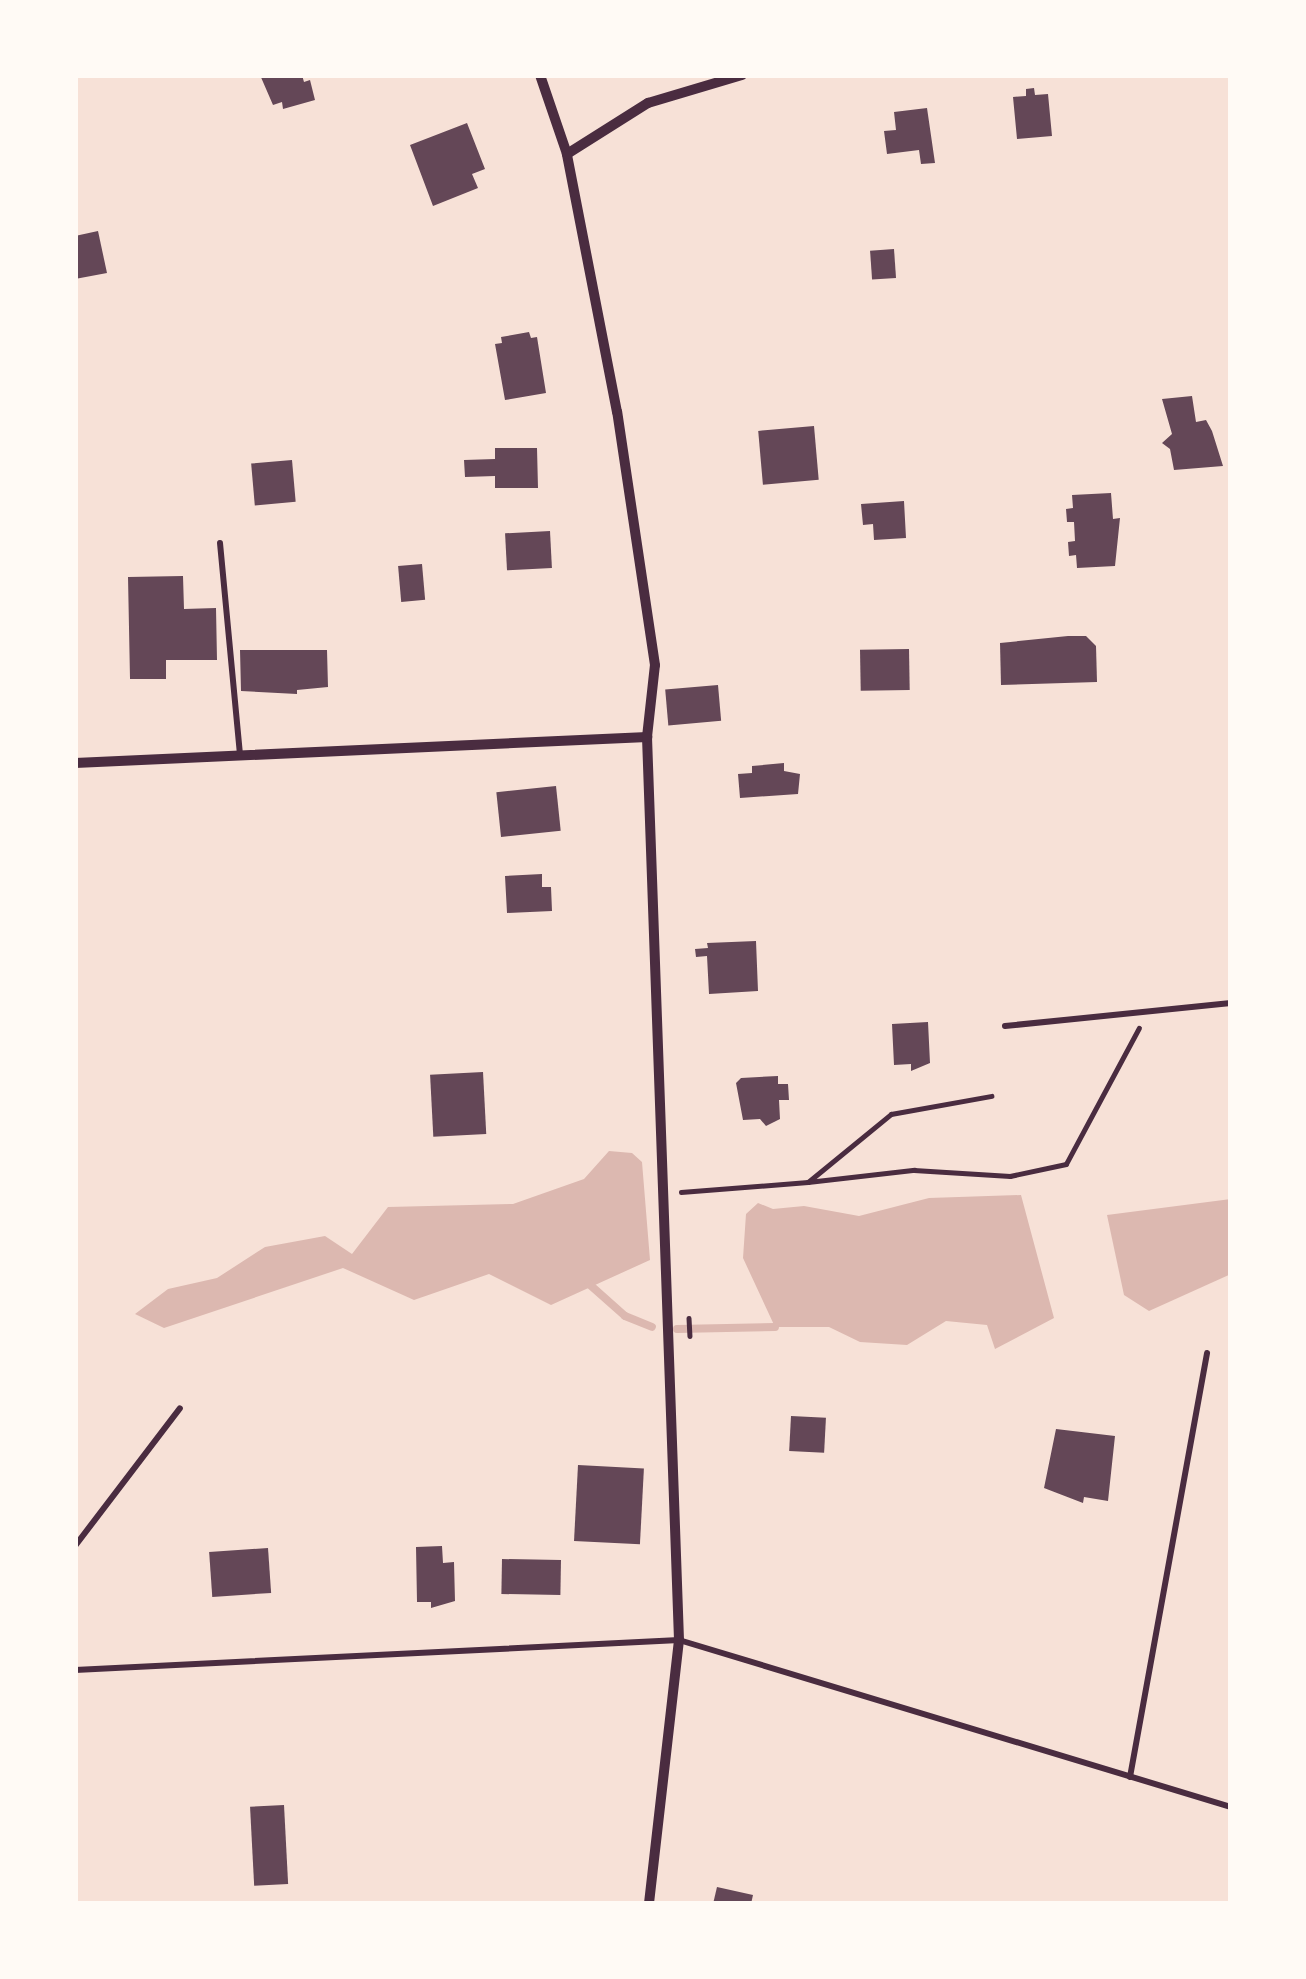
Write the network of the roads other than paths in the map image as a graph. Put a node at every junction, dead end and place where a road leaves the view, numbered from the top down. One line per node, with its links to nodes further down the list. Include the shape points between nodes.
1 (540, 75): 3 (street)
2 (742, 75): 3 (street, via 648,103)
3 (567, 154): 5 (street, via 655,665)
4 (220, 543): 6 (lane)
5 (647, 737): 6 (street); 13 (street)
6 (240, 755): 7 (street)
7 (75, 763)
8 (1231, 1003): 9 (lane)
9 (1005, 1026)
10 (1207, 1354): 15 (lane)
11 (180, 1408): 12 (lane)
12 (75, 1546)
13 (679, 1640): 14 (lane); 15 (lane); 17 (street)
14 (75, 1670)
15 (1130, 1777): 16 (lane)
16 (1231, 1808)
17 (649, 1904)

